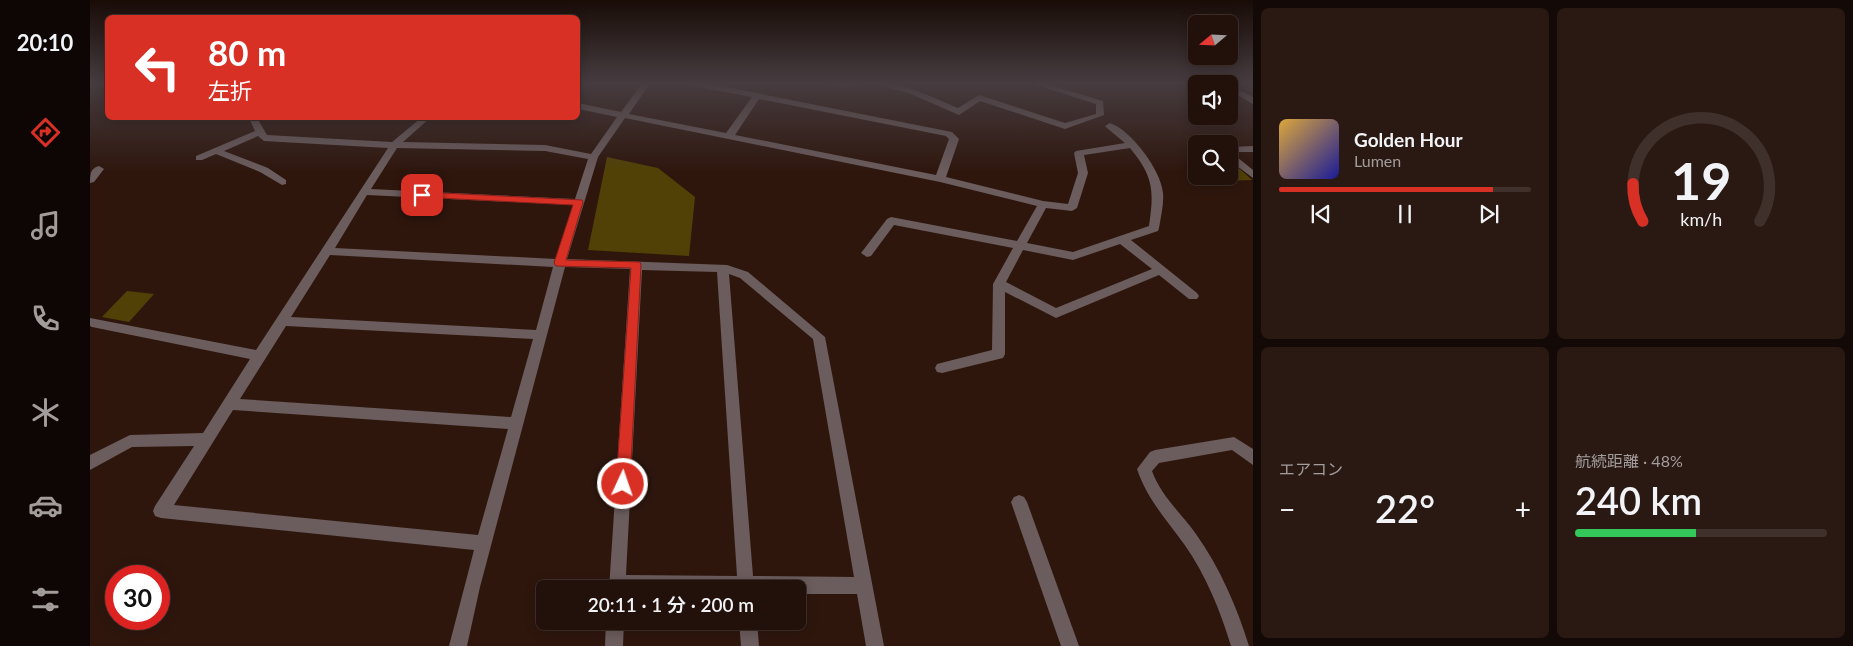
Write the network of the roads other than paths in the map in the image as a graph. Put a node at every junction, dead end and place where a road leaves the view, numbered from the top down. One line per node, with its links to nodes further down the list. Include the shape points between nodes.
1 (613, 112): 6 (street)
2 (746, 112): 11 (street)
3 (839, 112): 20 (street, via 949,134 954,138)
4 (1022, 112): 5 (street, via 1065,126 1100,115)
5 (1100, 112)
6 (623, 114): 11 (street); 16 (street)
7 (253, 120): 10 (street)
8 (424, 120): 12 (street)
9 (1110, 126): 13 (street)
10 (261, 132): 12 (street, via 264,138); 15 (street)
11 (729, 136): 20 (street)
12 (394, 145): 16 (street, via 545,148); 23 (street)
13 (1133, 145): 25 (street, via 1079,153 1082,173 1072,208); 26 (street, via 1157,189 1154,228)
14 (1253, 149): 19 (street, via 1232,149 1232,158)
15 (216, 151): 17 (street); 22 (street, via 264,170)
16 (593, 157): 24 (street)
17 (199, 158)
18 (98, 169): 21 (street)
19 (1253, 175)
20 (940, 179): 25 (street)
21 (90, 180)
22 (282, 182)
23 (364, 192): 24 (street); 28 (street)
24 (578, 202): 30 (street)
25 (1043, 204): 27 (street)
26 (1122, 239): 27 (street, via 1073,256); 33 (street)
27 (1021, 245): 29 (street, via 891,221); 34 (street)
28 (327, 251): 30 (street); 36 (street)
29 (867, 253)
30 (560, 263): 31 (street); 38 (street)
31 (636, 265): 32 (street); 48 (street)
32 (723, 268): 49 (street); 51 (street, via 744,276 819,336)
33 (1161, 270): 34 (street, via 1056,313); 35 (street)
34 (998, 284): 40 (street, via 998,354)
35 (1193, 296)
36 (282, 320): 38 (street); 39 (street)
37 (92, 322): 39 (street)
38 (540, 335): 42 (street)
39 (259, 356): 41 (street)
40 (942, 368)
41 (229, 404): 42 (street); 43 (street)
42 (516, 423): 47 (street)
43 (207, 439): 45 (street, via 130,441); 47 (street, via 161,511)
44 (1253, 458): 59 (street, via 1234,443 1155,457 1144,469 1149,486 1191,540 1218,590)
45 (90, 463)
46 (1019, 502): 58 (street)
47 (484, 543): 54 (street)
48 (617, 580)
49 (745, 580)
50 (806, 586): 51 (street)
51 (864, 586): 57 (street)
52 (615, 630): 55 (street)
53 (749, 630): 56 (street)
54 (458, 646)
55 (614, 646)
56 (750, 646)
57 (874, 646)
58 (1070, 646)
59 (1240, 646)

